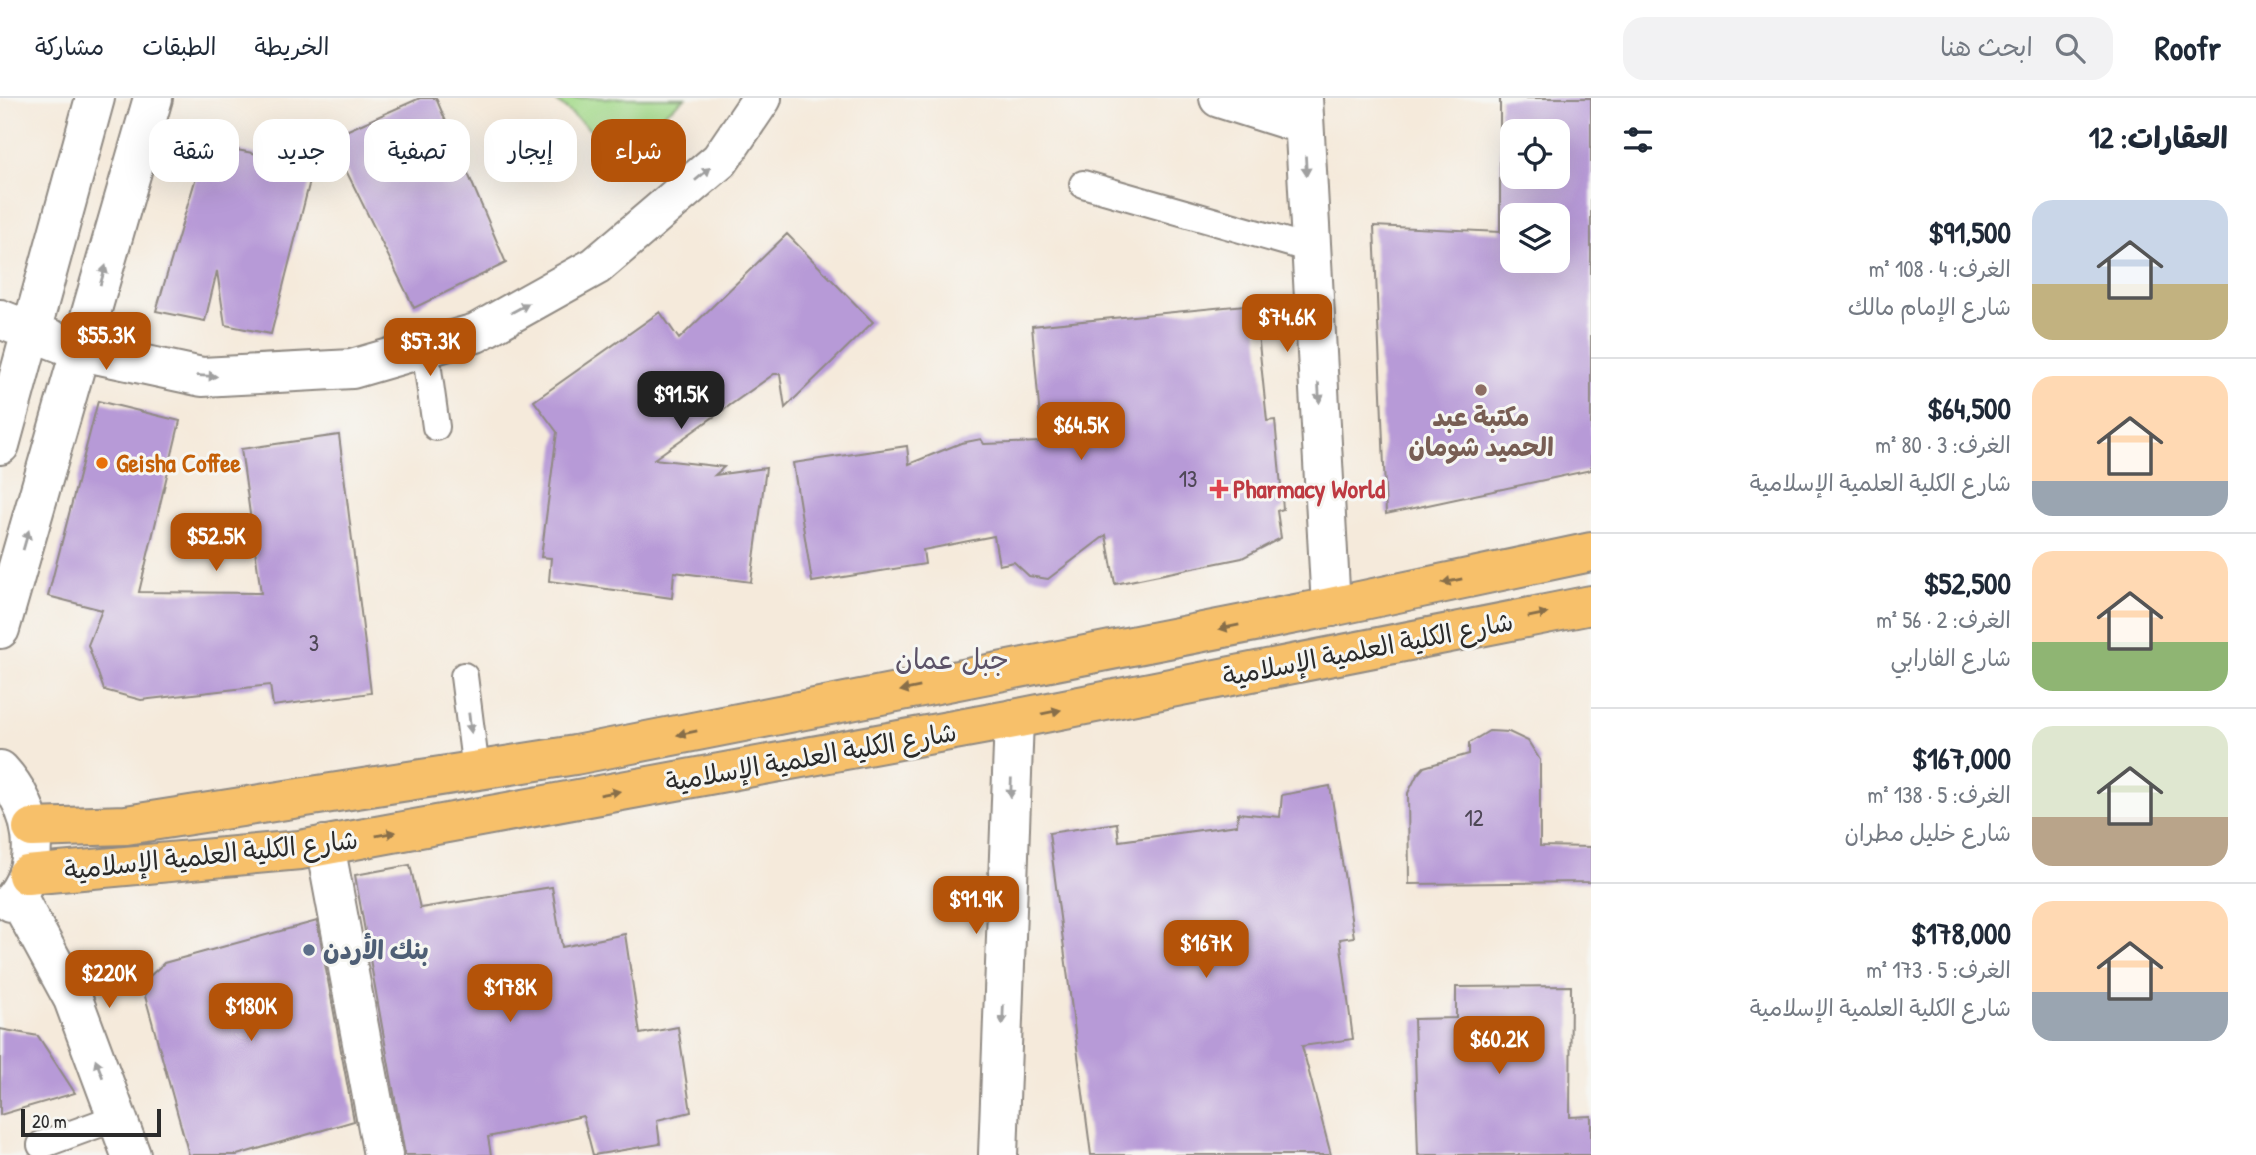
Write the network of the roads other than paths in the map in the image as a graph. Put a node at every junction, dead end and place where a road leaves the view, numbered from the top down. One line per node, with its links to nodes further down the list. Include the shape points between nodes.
1 (95, 98): 8 (street)
2 (153, 98): 10 (street, one-way to 2)
3 (762, 98): 9 (street, one-way to 3, via 476,333 596,266 720,160)
4 (1219, 98): 5 (street)
5 (1304, 111): 7 (street, one-way to 7)
6 (1083, 184): 7 (lane)
7 (1311, 249): 15 (street, one-way to 15)
8 (15, 325): 10 (street); 12 (street)
9 (425, 348): 10 (street, one-way to 9, via 202,377 352,369); 11 (lane)
10 (81, 351): 16 (street, one-way to 10)
11 (436, 427)
12 (0, 445)
13 (1591, 552): 15 (main road, شارع الكلية العلمية الإسلامية, one-way to 15)
14 (1591, 605): 18 (main road, شارع الكلية العلمية الإسلامية, one-way to 14)
15 (1331, 607): 20 (main road, شارع الكلية العلمية الإسلامية, one-way to 20)
16 (0, 629)
17 (464, 676): 20 (lane, one-way to 20)
18 (1014, 719): 22 (main road, شارع الكلية العلمية الإسلامية, one-way to 18); 28 (street, one-way to 28)
19 (0, 770): 21 (street, via 24,804)
20 (476, 771): 21 (main road, شارع الكلية العلمية الإسلامية, via 126,825)
21 (32, 828): 23 (street, via 32,852)
22 (325, 845): 23 (main road, شارع الكلية العلمية الإسلامية); 27 (street)
23 (14, 895): 24 (street, one-way to 23, via 73,999)
24 (118, 1117): 25 (lane); 26 (street)
25 (40, 1145)
26 (131, 1155)
27 (383, 1155)
28 (998, 1155)

